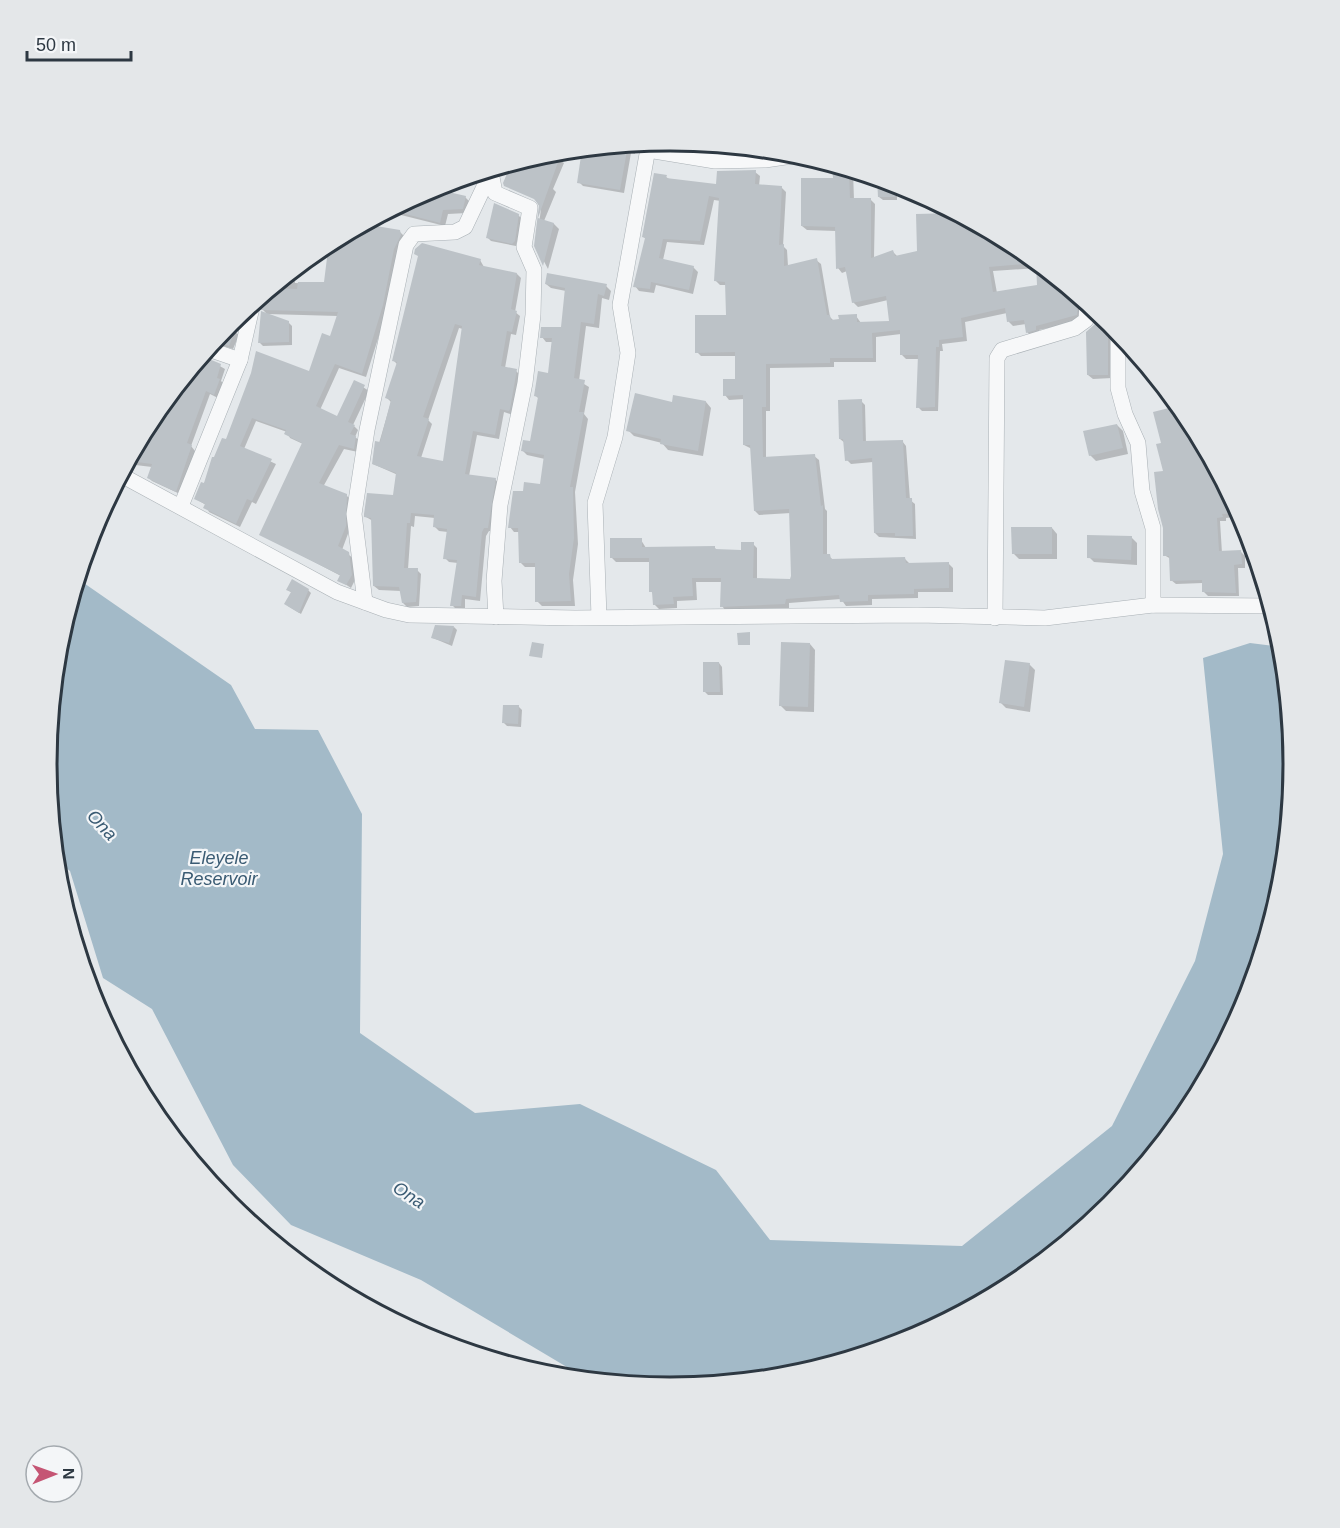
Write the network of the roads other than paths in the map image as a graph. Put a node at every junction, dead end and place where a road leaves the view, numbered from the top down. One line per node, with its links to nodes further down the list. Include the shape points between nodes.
1 (671, 151): 3 (street, via 715,161)
2 (648, 152): 17 (street, via 620,305 628,353 615,437 594,510)
3 (769, 159)
4 (492, 178): 16 (street, via 495,194 530,208 524,247 534,270 525,383 500,505 494,581)
5 (487, 180): 13 (street, via 465,228 414,234 406,245 367,430 354,514)
6 (1086, 315): 18 (street, via 1086,320 1075,328 1002,350 997,358)
7 (249, 319): 10 (street)
8 (1118, 347): 14 (street, via 1118,388 1138,443 1142,491 1153,528)
9 (217, 352): 10 (street)
10 (240, 360): 12 (street)
11 (128, 478): 12 (street)
12 (181, 506): 13 (street, via 337,592)
13 (365, 602): 16 (street, via 410,615)
14 (1153, 605): 15 (street); 18 (street, via 1045,618)
15 (1262, 606)
16 (496, 617): 17 (street)
17 (599, 617): 18 (street)
18 (995, 618)

